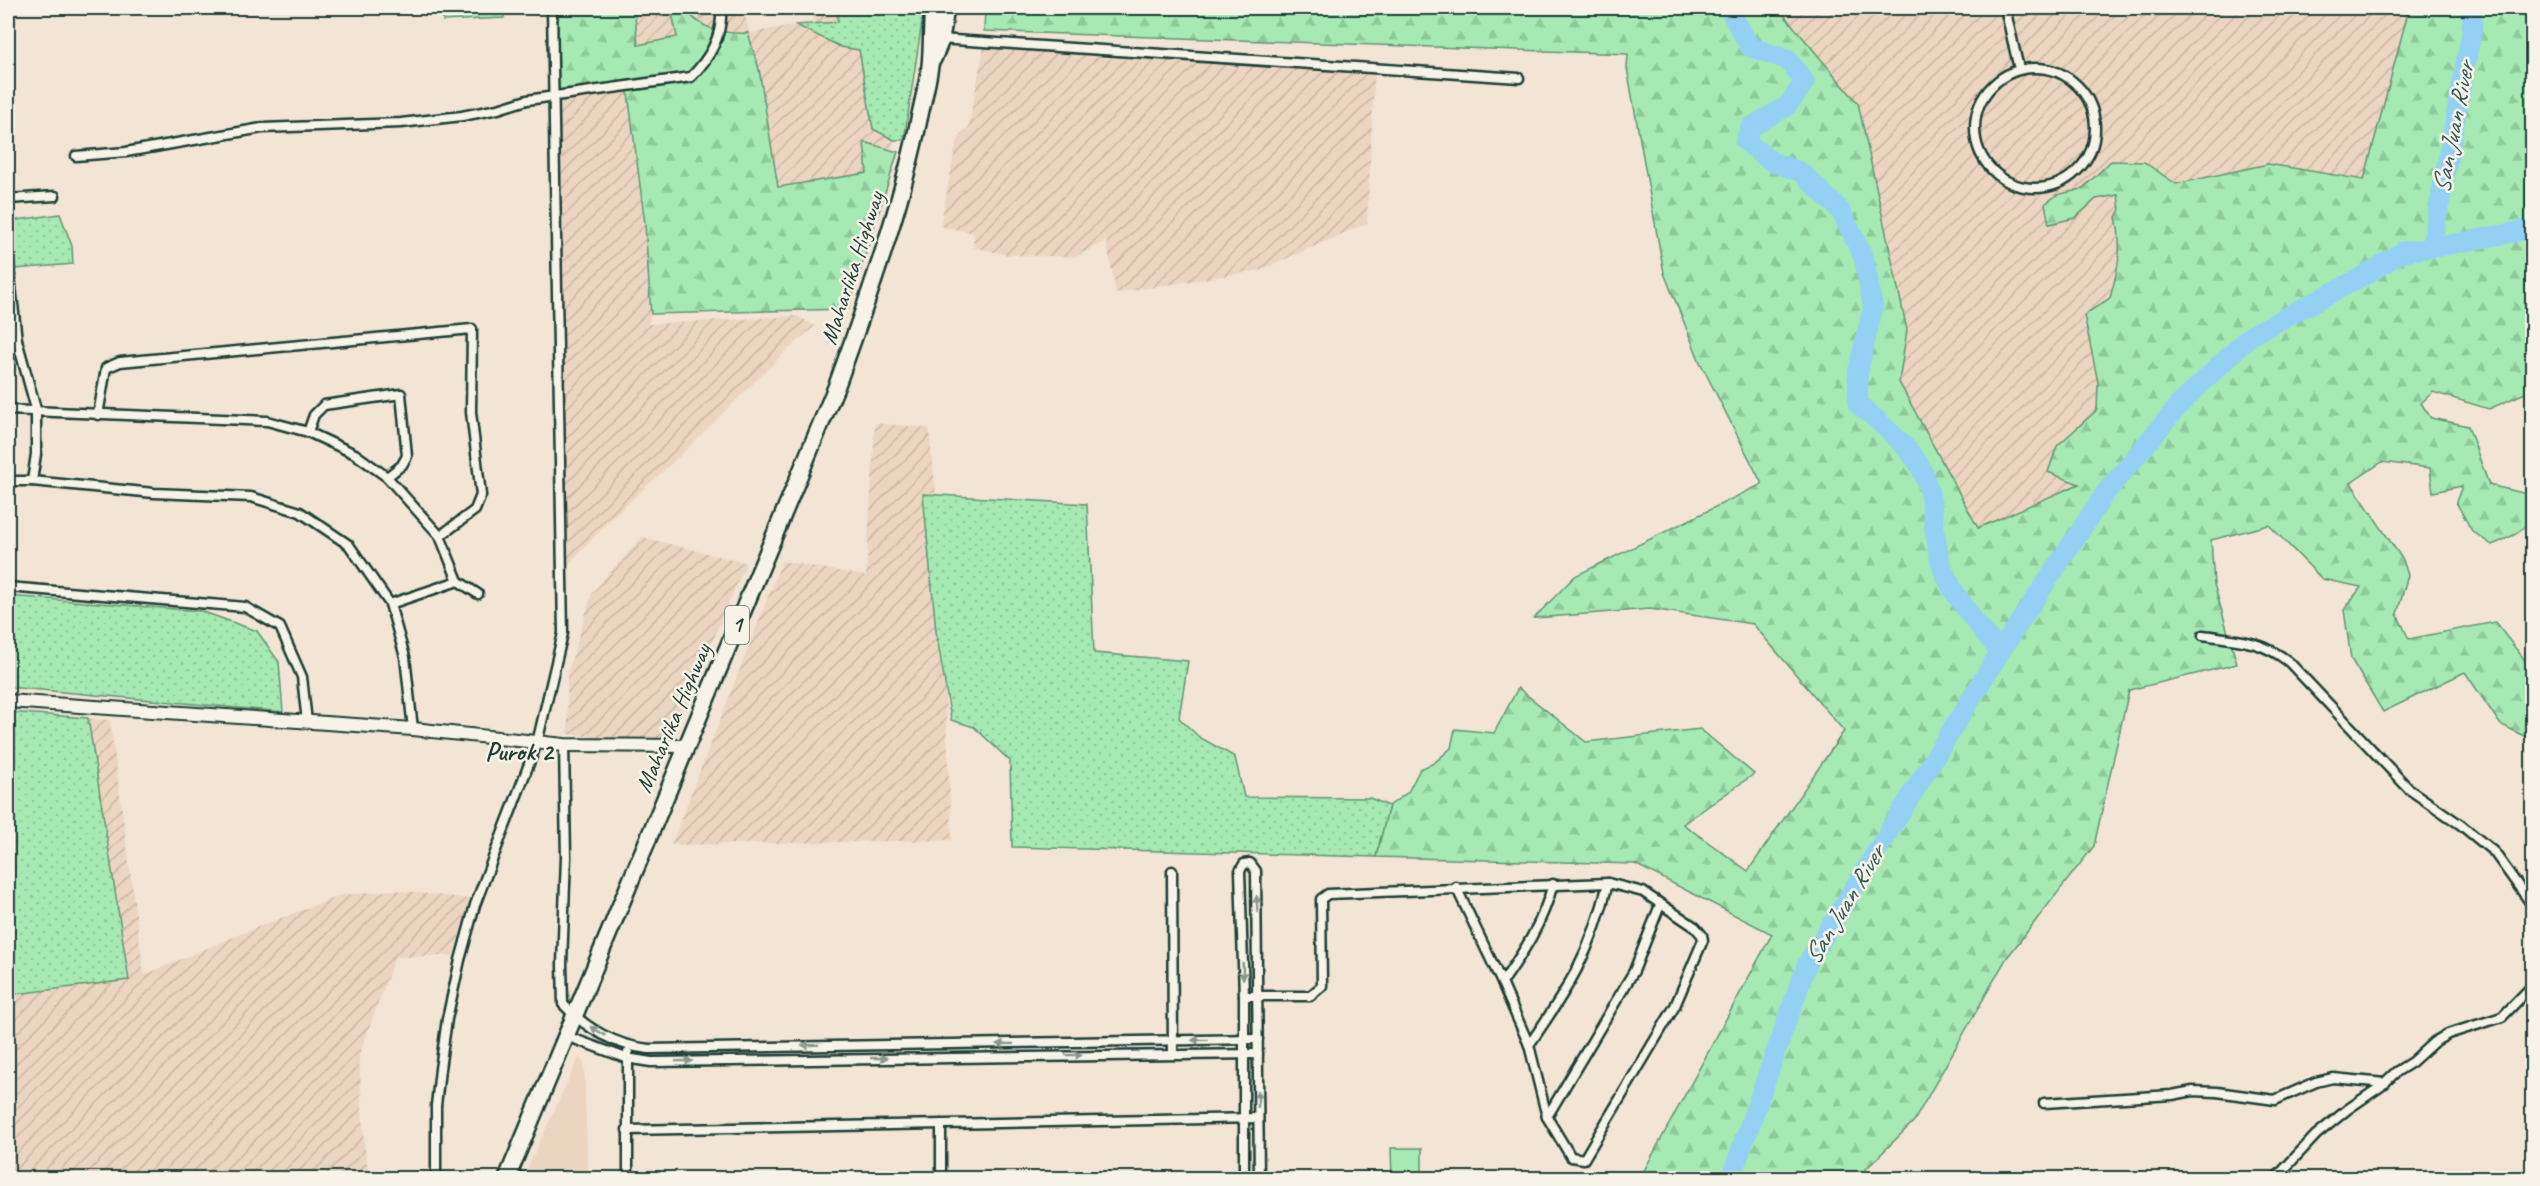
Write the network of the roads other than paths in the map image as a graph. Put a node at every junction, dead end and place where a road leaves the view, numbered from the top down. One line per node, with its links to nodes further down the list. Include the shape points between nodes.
1 (552, 8): 9 (street)
2 (721, 8): 9 (street, via 722,21 708,61 691,77)
3 (933, 8): 6 (highway, Maharlika Highway / 1)
4 (946, 8): 6 (highway, Maharlika Highway / 1)
5 (2004, 8): 7 (street)
6 (936, 39): 8 (street); 34 (highway, Maharlika Highway / 1, via 908,170 864,311 837,385)
7 (2019, 69): 7 (street, via 1992,84 1976,111 1974,133 1980,154 1992,172 2011,184 2032,189 2059,184 2082,168 2095,144 2096,118 2086,94 2068,76 2044,67)
8 (1519, 78)
9 (552, 98): 10 (street, via 462,116 401,123 262,128 126,152); 32 (street, via 563,633)
10 (76, 156)
11 (55, 196): 12 (street)
12 (8, 199)
13 (8, 259): 15 (street)
14 (8, 340): 15 (street)
15 (17, 340): 16 (street)
16 (36, 409): 17 (street); 18 (street); 21 (street)
17 (8, 410)
18 (98, 415): 19 (street, via 267,421); 23 (street, via 106,368 120,362 472,330 471,412 481,495 476,510)
19 (308, 432): 20 (street, via 355,454); 20 (street, via 314,415 324,405 401,394 407,456)
20 (387, 477): 23 (street)
21 (32, 481): 22 (street); 27 (street, via 154,493 251,497 300,512 349,545)
22 (8, 482)
23 (440, 536): 24 (street)
24 (458, 581): 26 (street); 27 (street)
25 (8, 587): 30 (street, via 245,607 280,627 302,677)
26 (478, 594)
27 (390, 604): 31 (street, via 405,657)
28 (2203, 635): 40 (street, via 2258,643 2289,662 2410,790 2494,852)
29 (8, 701): 30 (street)
30 (307, 722): 31 (street)
31 (413, 729): 32 (street)
32 (537, 743): 33 (street); 64 (street, via 476,905 460,960 437,1096)
33 (564, 745): 34 (street); 45 (street, via 563,1004)
34 (685, 746): 45 (highway, Maharlika Highway / 1)
35 (1172, 871): 49 (street)
36 (1608, 883): 37 (street); 39 (street, via 1643,892); 50 (street, via 1582,963)
37 (1553, 884): 38 (street); 41 (street, via 1546,911)
38 (1456, 887): 41 (street); 43 (street, via 1328,894 1321,899 1322,986 1310,996)
39 (1660, 905): 58 (street, via 1634,971); 58 (street, via 1695,927 1703,940 1675,1006 1584,1159 1570,1157)
40 (2532, 905)
41 (1502, 983): 50 (street)
42 (2532, 986): 56 (street, via 2502,1017 2448,1034)
43 (1258, 995): 44 (street); 44 (street, one-way to 44, via 1256,871 1250,863 1240,871); 48 (street)
44 (1244, 996): 47 (street)
45 (574, 1016): 46 (highway, Maharlika Highway / 1); 51 (street, one-way to 45)
46 (566, 1036): 55 (street); 63 (highway, Maharlika Highway / 1)
47 (1244, 1039): 48 (street); 49 (street, one-way to 49); 53 (street)
48 (1258, 1039): 54 (street)
49 (1173, 1040): 51 (street, one-way to 51); 52 (street)
50 (1529, 1046): 58 (street)
51 (630, 1047): 55 (street)
52 (1173, 1053): 53 (street); 55 (street, one-way to 52, via 651,1062)
53 (1244, 1054): 54 (street); 59 (street)
54 (1258, 1054): 60 (street, one-way to 54)
55 (626, 1058): 62 (street)
56 (2385, 1083): 57 (street, via 2333,1078 2275,1100 2193,1091); 69 (street, via 2316,1135)
57 (2044, 1103)
58 (1547, 1117)
59 (1244, 1119): 60 (street); 61 (street); 67 (street)
60 (1258, 1119): 68 (street)
61 (941, 1124): 62 (street); 66 (street)
62 (627, 1130): 65 (street)
63 (513, 1177)
64 (436, 1179)
65 (628, 1179)
66 (941, 1179)
67 (1244, 1179)
68 (1259, 1179)
69 (2276, 1179)

